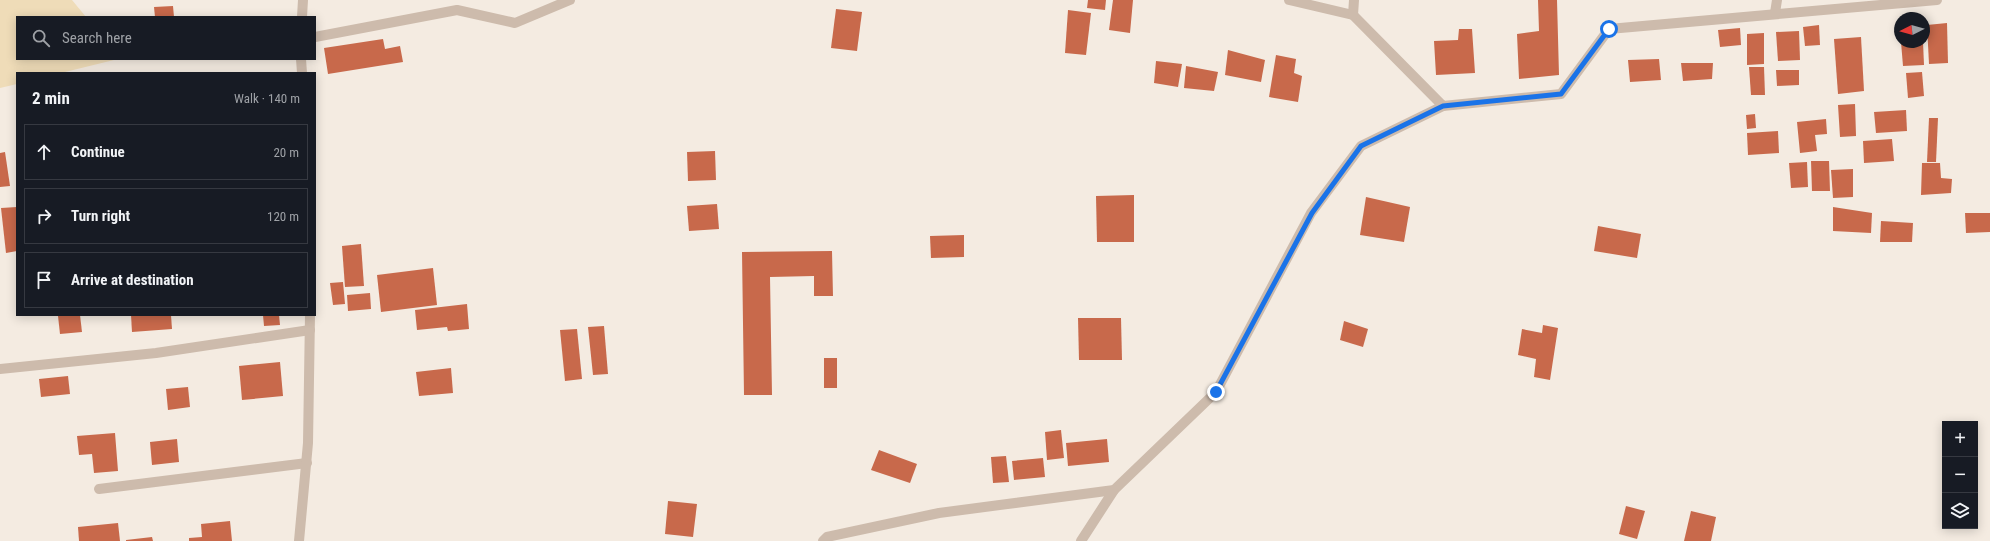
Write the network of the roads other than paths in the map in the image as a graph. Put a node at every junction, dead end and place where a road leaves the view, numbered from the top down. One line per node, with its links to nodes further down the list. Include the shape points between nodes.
1 (303, 0): 9 (street)
2 (570, 0): 10 (street, via 515,23 458,10)
3 (1289, 0): 8 (street)
4 (1354, 0): 8 (street)
5 (1777, 0): 7 (street)
6 (1936, 0): 7 (street)
7 (1775, 13): 13 (street, via 1609,29 1561,94)
8 (1353, 15): 13 (street)
9 (302, 16)
10 (316, 37)
11 (301, 60): 12 (street)
12 (302, 72)
13 (1443, 106): 19 (street, via 1361,146 1312,213 1216,392)
14 (310, 316): 15 (street)
15 (310, 330): 16 (street, via 156,353); 17 (street)
16 (0, 369)
17 (307, 462): 18 (street); 20 (street)
18 (99, 489)
19 (1114, 490): 21 (street, via 939,514 827,537); 22 (street)
20 (299, 541)
21 (823, 541)
22 (1080, 541)

